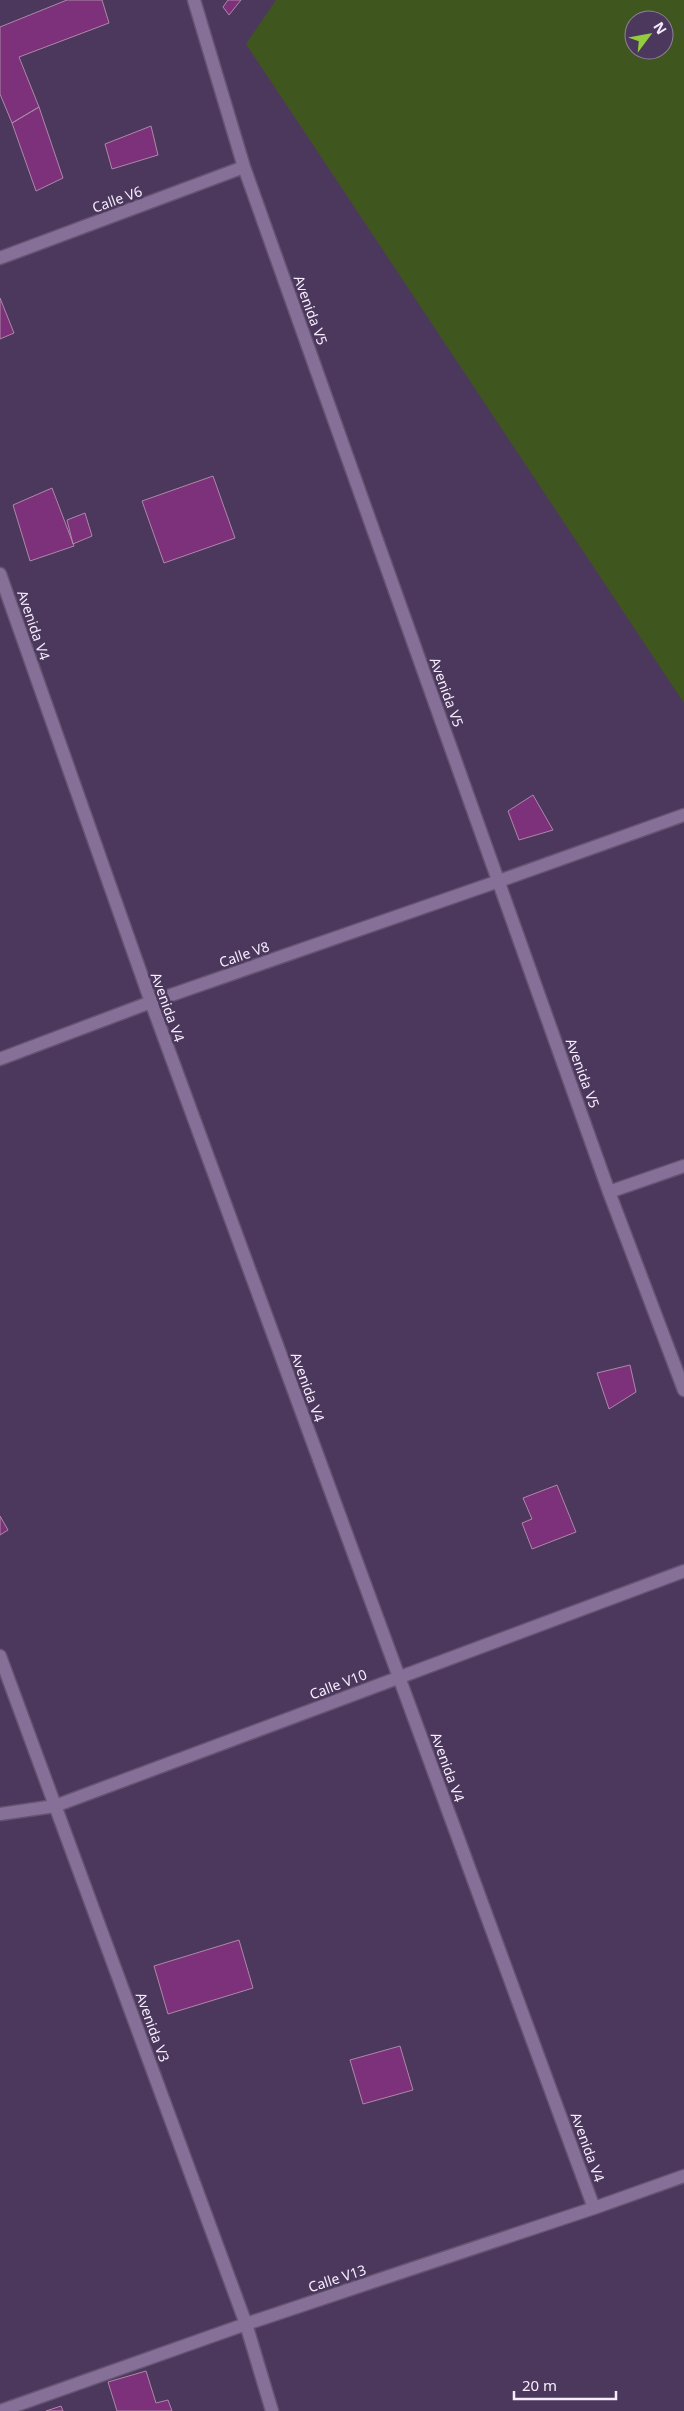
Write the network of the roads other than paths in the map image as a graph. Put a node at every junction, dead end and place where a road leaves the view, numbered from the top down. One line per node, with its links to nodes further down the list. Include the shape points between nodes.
1 (194, 0): 2 (street, Avenida V5)
2 (244, 167): 3 (street, Calle V6); 6 (street, Avenida V5)
3 (0, 258)
4 (0, 574): 7 (street, Avenida V4)
5 (684, 815): 6 (street, Calle V8)
6 (499, 881): 7 (street, Calle V8); 10 (street, Avenida V5)
7 (150, 1002): 8 (street, Calle V8); 14 (street, Avenida V4)
8 (0, 1059)
9 (684, 1166): 10 (street)
10 (609, 1192): 11 (street, Avenida V5)
11 (684, 1390)
12 (684, 1571): 14 (street, Calle V10)
13 (0, 1656): 15 (street, Avenida V3)
14 (399, 1677): 15 (street, Calle V10); 18 (street, Avenida V4)
15 (55, 1806): 16 (street, Calle V10); 19 (street, Avenida V3)
16 (0, 1814)
17 (684, 2176): 18 (street, Calle V13)
18 (594, 2208): 19 (street, Calle V13)
19 (246, 2324): 20 (street, Calle V13); 21 (street, Avenida V3)
20 (0, 2411)
21 (272, 2411)

